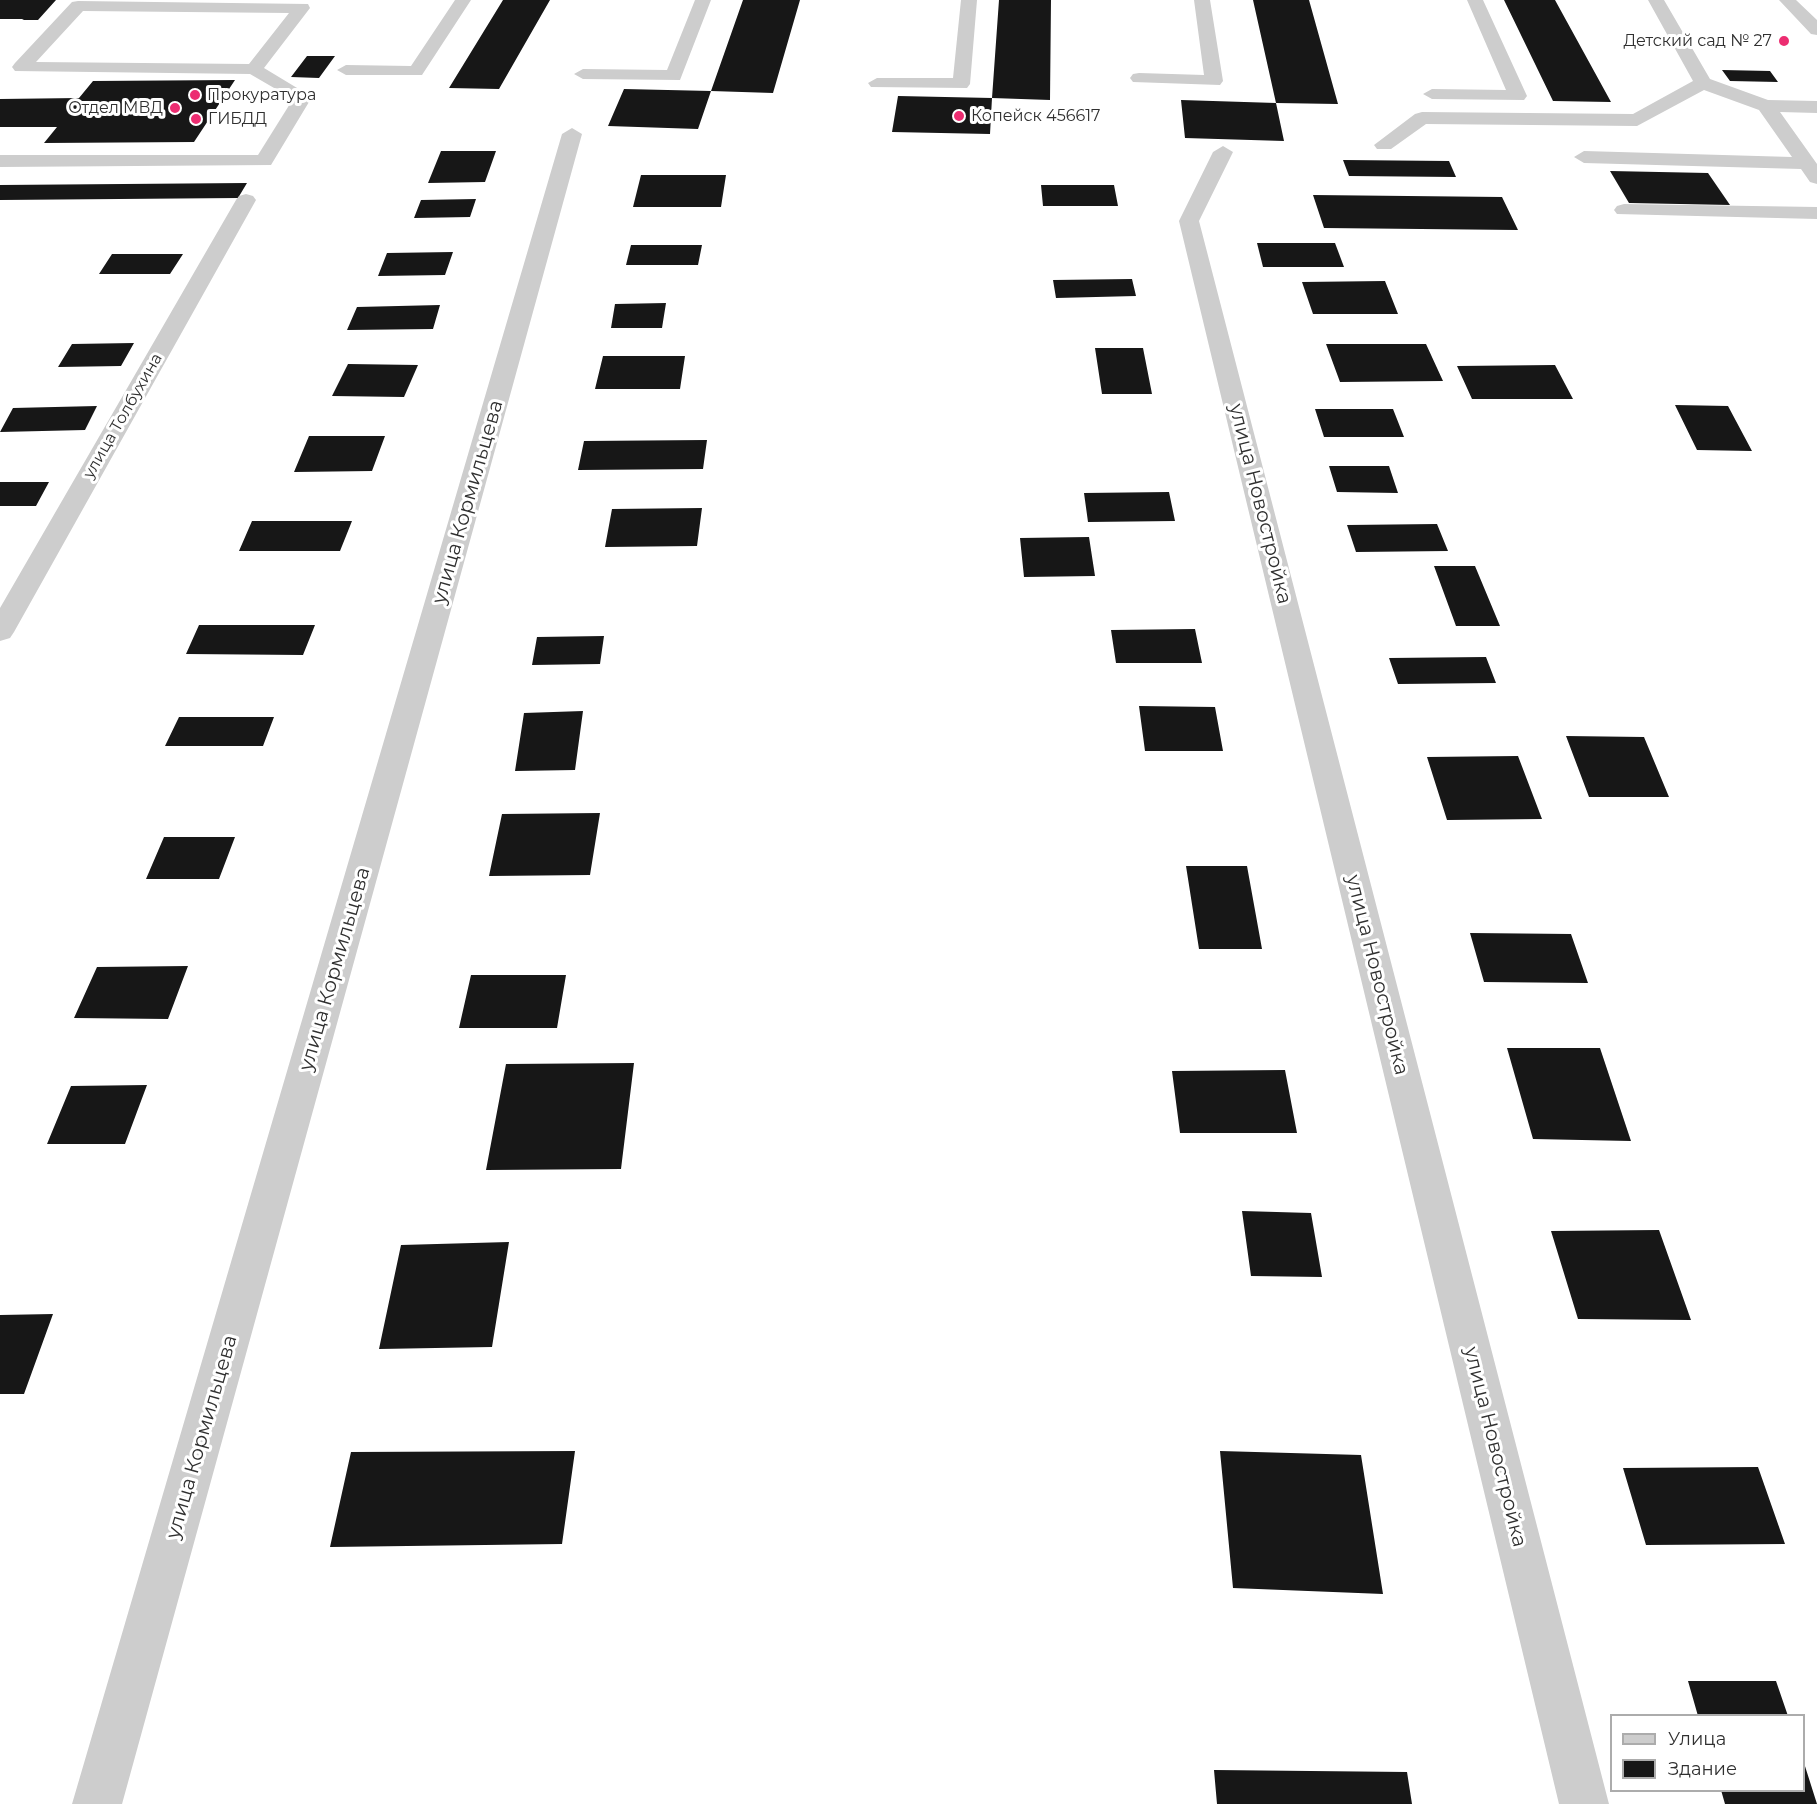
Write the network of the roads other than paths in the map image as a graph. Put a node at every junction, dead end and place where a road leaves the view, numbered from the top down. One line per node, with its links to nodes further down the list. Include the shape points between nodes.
1 (463, 0): 10 (street, via 416,71)
2 (703, 0): 11 (street, via 674,76)
3 (969, 0): 13 (street, via 961,84)
4 (1202, 0): 12 (street, via 1214,81)
5 (1475, 0): 15 (street, via 1518,96)
6 (1656, 0): 14 (street)
7 (1787, 0): 8 (street)
8 (1817, 30)
9 (254, 69): 9 (street, via 302,8 78,6 21,67); 22 (street, via 303,97 264,161)
10 (346, 70)
11 (583, 74)
12 (1139, 78)
13 (877, 82)
14 (1703, 83): 16 (street); 19 (street, via 1637,120 1422,118)
15 (1432, 94)
16 (1766, 106): 17 (street); 23 (street)
17 (1817, 107)
18 (572, 135): 28 (street, улица Кормильцева)
19 (1384, 145)
20 (1223, 152): 29 (street, улица Новостройка, via 1190,222)
21 (1584, 157): 23 (street)
22 (0, 162)
23 (1812, 170)
24 (246, 200): 27 (street, улица Толбухина)
25 (1624, 210): 26 (street)
26 (1817, 213)
27 (0, 632)
28 (97, 1804)
29 (1584, 1804)

